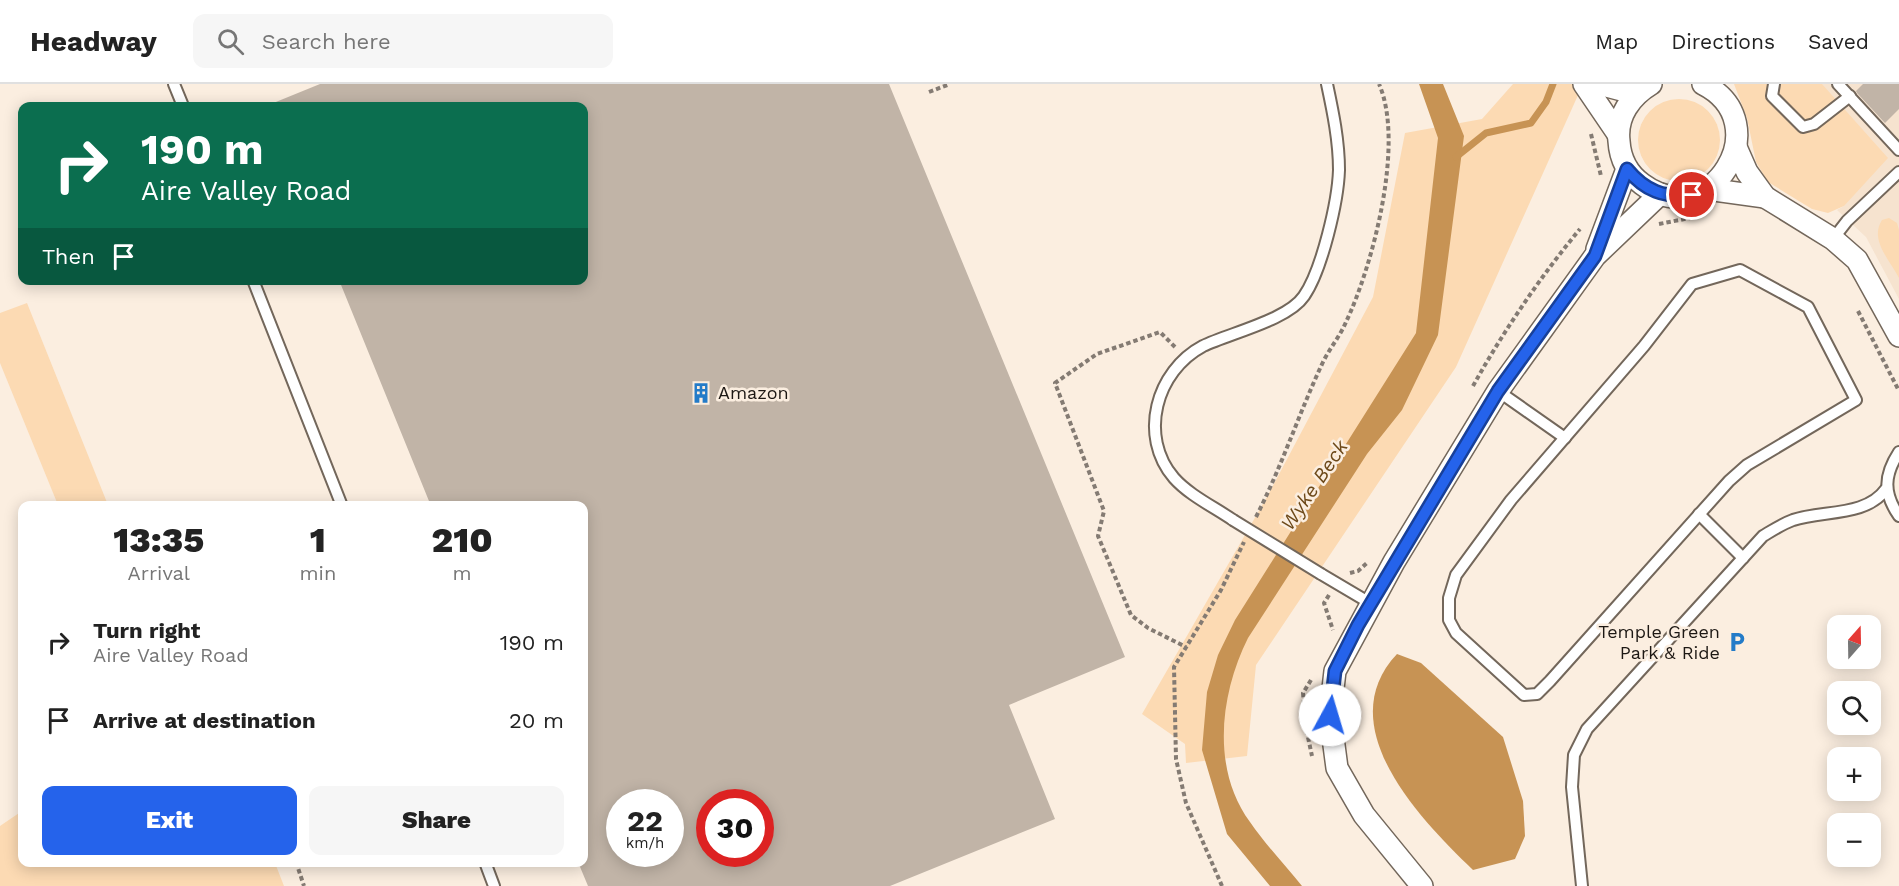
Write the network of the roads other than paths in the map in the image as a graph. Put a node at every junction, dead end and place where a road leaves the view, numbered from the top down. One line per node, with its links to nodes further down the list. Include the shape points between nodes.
1 (174, 84): 11 (lane)
2 (1328, 84): 32 (lane, bridge, via 1339,171 1322,262 1303,298 1272,319 1202,347 1178,364 1162,389 1155,413 1157,442 1162,459 1175,478 1233,520)
3 (1584, 84): 12 (street)
4 (1599, 84): 8 (street)
5 (1702, 84): 9 (street)
6 (1773, 84): 10 (lane, via 1772,96 1803,127 1814,124)
7 (1838, 84): 10 (lane)
8 (1644, 89): 12 (street, via 1622,116)
9 (1723, 91): 13 (street, via 1735,122)
10 (1850, 96): 14 (lane)
11 (181, 102)
12 (1618, 134): 15 (street)
13 (1736, 147): 17 (street, via 1731,164); 19 (street, via 1747,172)
14 (1899, 150)
15 (1627, 169): 18 (street, via 1636,180); 21 (street)
16 (1899, 172): 20 (lane)
17 (1707, 189): 18 (street, via 1684,196); 19 (street)
18 (1660, 194): 21 (street)
19 (1765, 197): 20 (street)
20 (1833, 238): 23 (street, via 1857,260)
21 (1595, 256): 24 (street)
22 (255, 285): 28 (lane)
23 (1899, 336)
24 (1498, 391): 25 (lane); 32 (street)
25 (1564, 438): 29 (lane, via 1511,500 1456,575 1449,598 1449,620 1456,633 1524,695 1537,694 1550,681); 29 (lane, via 1692,284 1740,270 1769,284 1808,307 1856,400 1748,465)
26 (1899, 452): 27 (lane, via 1890,467)
27 (1886, 489): 30 (lane); 31 (lane, via 1880,498 1863,506 1779,526 1763,536)
28 (340, 501)
29 (1699, 514): 31 (lane)
30 (1899, 516)
31 (1743, 558): 36 (lane, via 1587,729 1574,755 1572,787)
32 (1370, 603): 35 (street, via 1335,671 1330,715 1337,768 1364,815)
33 (487, 867): 34 (lane)
34 (494, 886)
35 (1422, 886)
36 (1582, 886)

